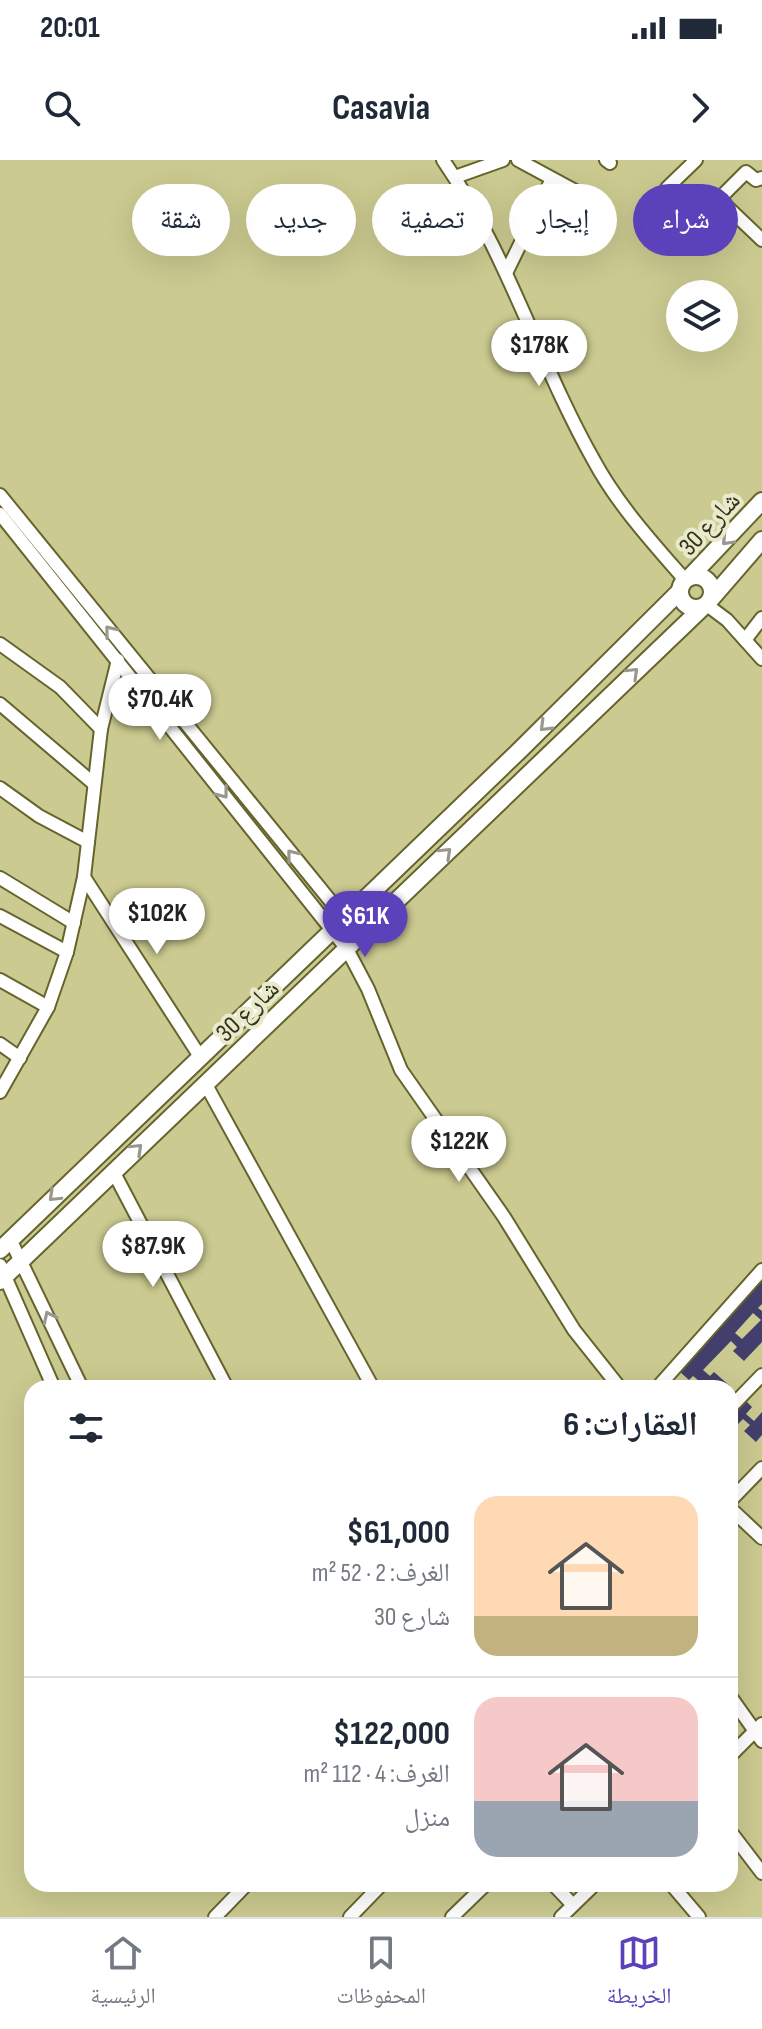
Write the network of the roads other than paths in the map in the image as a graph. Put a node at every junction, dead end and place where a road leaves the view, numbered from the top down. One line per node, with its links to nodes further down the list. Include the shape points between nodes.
1 (443, 160): 5 (street)
2 (503, 160): 5 (street)
3 (518, 160): 7 (street)
4 (696, 160): 9 (street)
5 (455, 177): 13 (street)
6 (762, 178): 10 (street, via 756,180 747,171)
7 (552, 179): 8 (street); 13 (street)
8 (562, 184)
9 (671, 184)
10 (734, 184)
11 (738, 217): 12 (street)
12 (762, 240)
13 (507, 271): 18 (street, via 594,462)
14 (0, 495): 34 (street, one-way to 14)
15 (762, 501): 18 (street, شارع 30, one-way to 18)
16 (0, 514): 24 (street)
17 (762, 540): 19 (street, شارع 30)
18 (685, 583): 19 (street, via 684,603); 19 (street, via 708,581); 34 (street, شارع 30, one-way to 34, via 521,749)
19 (706, 604): 21 (street); 35 (street, شارع 30, one-way to 19)
20 (762, 618): 21 (street)
21 (745, 640): 23 (street)
22 (0, 644): 26 (street, via 60,687)
23 (761, 656)
24 (118, 660): 26 (street); 34 (street, one-way to 34)
25 (0, 704): 27 (street)
26 (101, 729): 27 (street)
27 (93, 783): 29 (street)
28 (0, 788): 29 (street)
29 (88, 842): 30 (street)
30 (84, 877): 33 (street); 43 (street)
31 (0, 878): 33 (street)
32 (0, 916): 37 (street)
33 (74, 923): 37 (street)
34 (337, 923): 35 (street); 36 (street); 40 (street, شارع 30)
35 (359, 936): 36 (street, شارع 30)
36 (347, 949): 41 (street, شارع 30); 57 (street, via 401,1070 504,1217 574,1330)
37 (67, 952): 39 (street)
38 (0, 980): 39 (street)
39 (48, 1007): 44 (street)
40 (235, 1021): 41 (street); 43 (street, شارع 30)
41 (252, 1039): 45 (street, شارع 30)
42 (0, 1044): 44 (street)
43 (199, 1055): 48 (street, شارع 30, one-way to 48)
44 (20, 1058): 46 (street)
45 (205, 1083): 47 (street, شارع 30, one-way to 45); 56 (street)
46 (0, 1092)
47 (113, 1171): 49 (street, شارع 30); 55 (street)
48 (5, 1245): 49 (street)
49 (22, 1260): 51 (street, شارع 30); 54 (street, one-way to 49)
50 (762, 1270): 58 (street)
51 (2, 1274): 53 (street)
52 (762, 1375): 59 (street)
53 (50, 1380)
54 (78, 1380)
55 (223, 1380)
56 (369, 1380)
57 (614, 1380)
58 (664, 1380)
59 (738, 1400)
60 (762, 1468): 61 (street)
61 (738, 1493)
62 (738, 1516): 63 (street)
63 (762, 1538)
64 (738, 1706): 65 (street)
65 (760, 1732): 66 (street)
66 (738, 1750)
67 (738, 1842): 68 (street)
68 (762, 1873)
69 (239, 1892): 76 (street)
70 (374, 1892): 77 (street)
71 (478, 1892): 78 (street)
72 (561, 1892): 75 (street)
73 (587, 1892): 75 (street)
74 (678, 1892): 80 (street)
75 (573, 1905): 79 (street)
76 (215, 1917)
77 (350, 1917)
78 (452, 1917)
79 (561, 1917)
80 (699, 1917)

